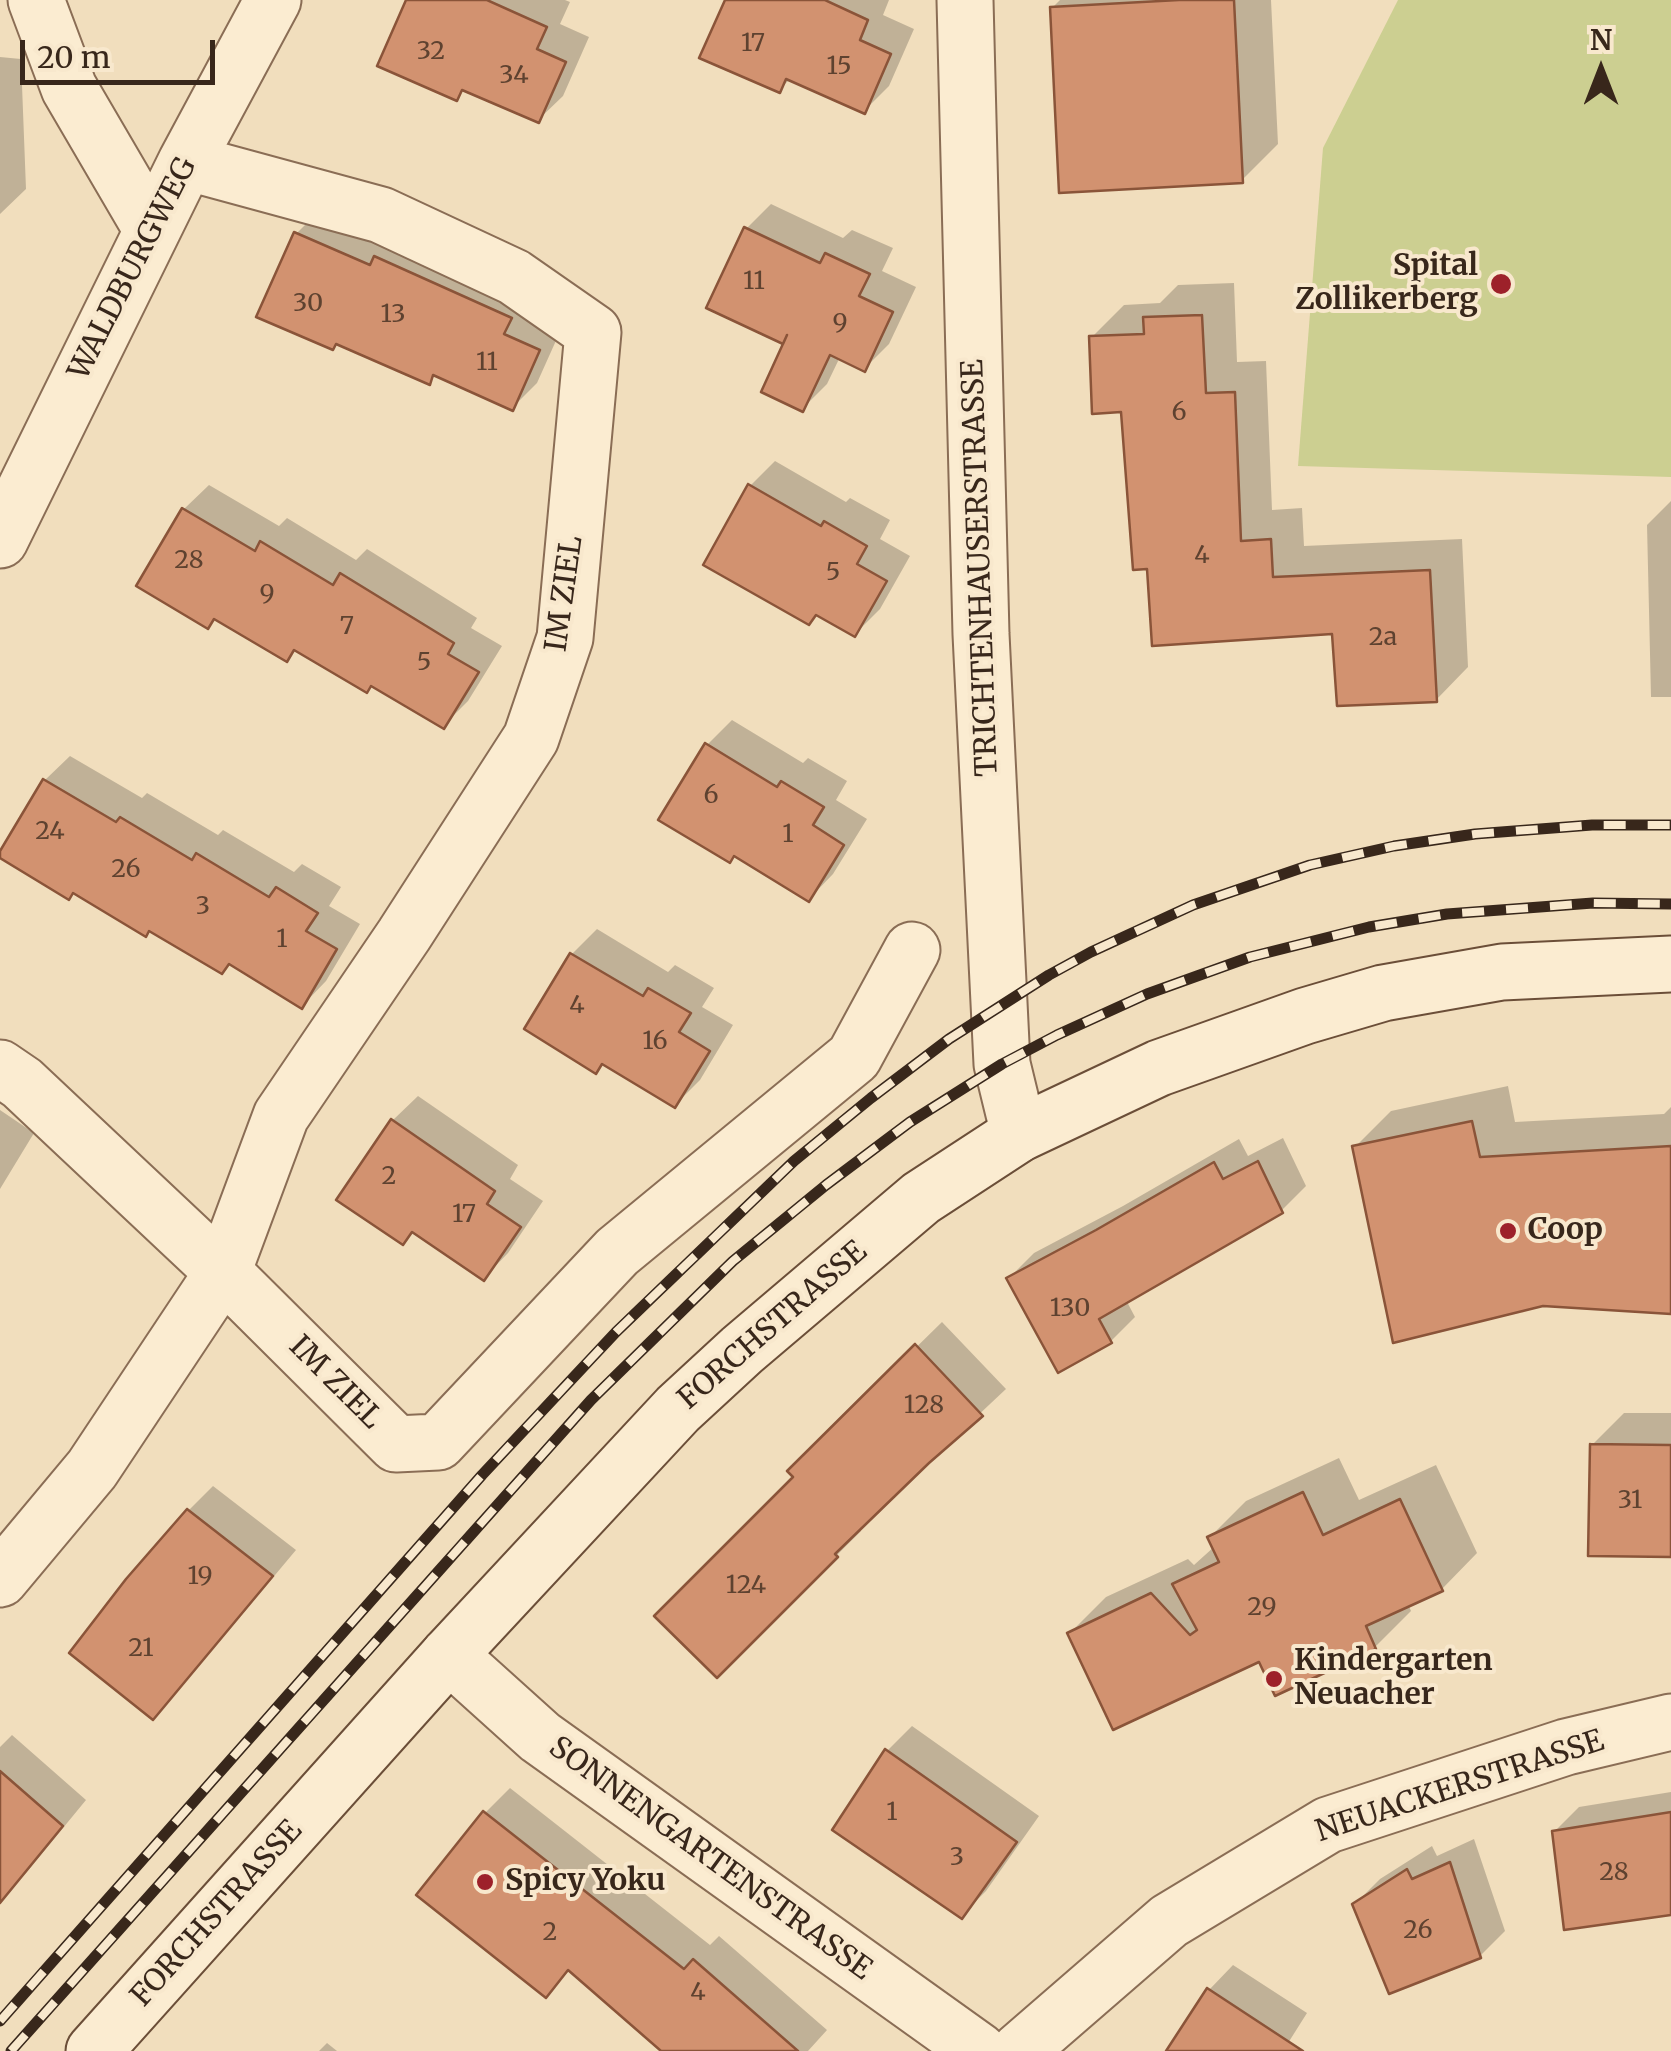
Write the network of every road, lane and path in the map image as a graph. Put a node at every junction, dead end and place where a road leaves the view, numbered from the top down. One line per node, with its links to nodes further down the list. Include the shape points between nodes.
1 (36, 0): 5 (street, via 68,88)
2 (272, 0): 4 (street, WALDBURGWEG)
3 (965, 0): 10 (street, TRICHTENHAUSERSTRASSE, via 982,652 1002,1064)
4 (186, 162): 5 (street, WALDBURGWEG); 11 (street, IM ZIEL, via 381,215 514,277 592,332 565,638 531,738 281,1116)
5 (152, 230): 6 (street, WALDBURGWEG)
6 (0, 540)
7 (912, 950): 11 (street, IM ZIEL, via 854,1057 618,1252 438,1442 396,1444)
8 (1671, 964): 10 (street, FORCHSTRASSE, via 1502,972 1383,992 1159,1068)
9 (0, 1068): 11 (street, IM ZIEL)
10 (1019, 1134): 13 (street, FORCHSTRASSE, via 920,1198 742,1350 678,1409)
11 (224, 1272): 12 (street, IM ZIEL, via 92,1469)
12 (0, 1579)
13 (450, 1656): 15 (street, FORCHSTRASSE); 16 (street, SONNENGARTENSTRASSE, via 540,1738)
14 (1671, 1722): 17 (street, NEUACKERSTRASSE, via 1566,1747 1328,1825 1169,1921)
15 (94, 2051)
16 (979, 2051)
17 (1019, 2051)

